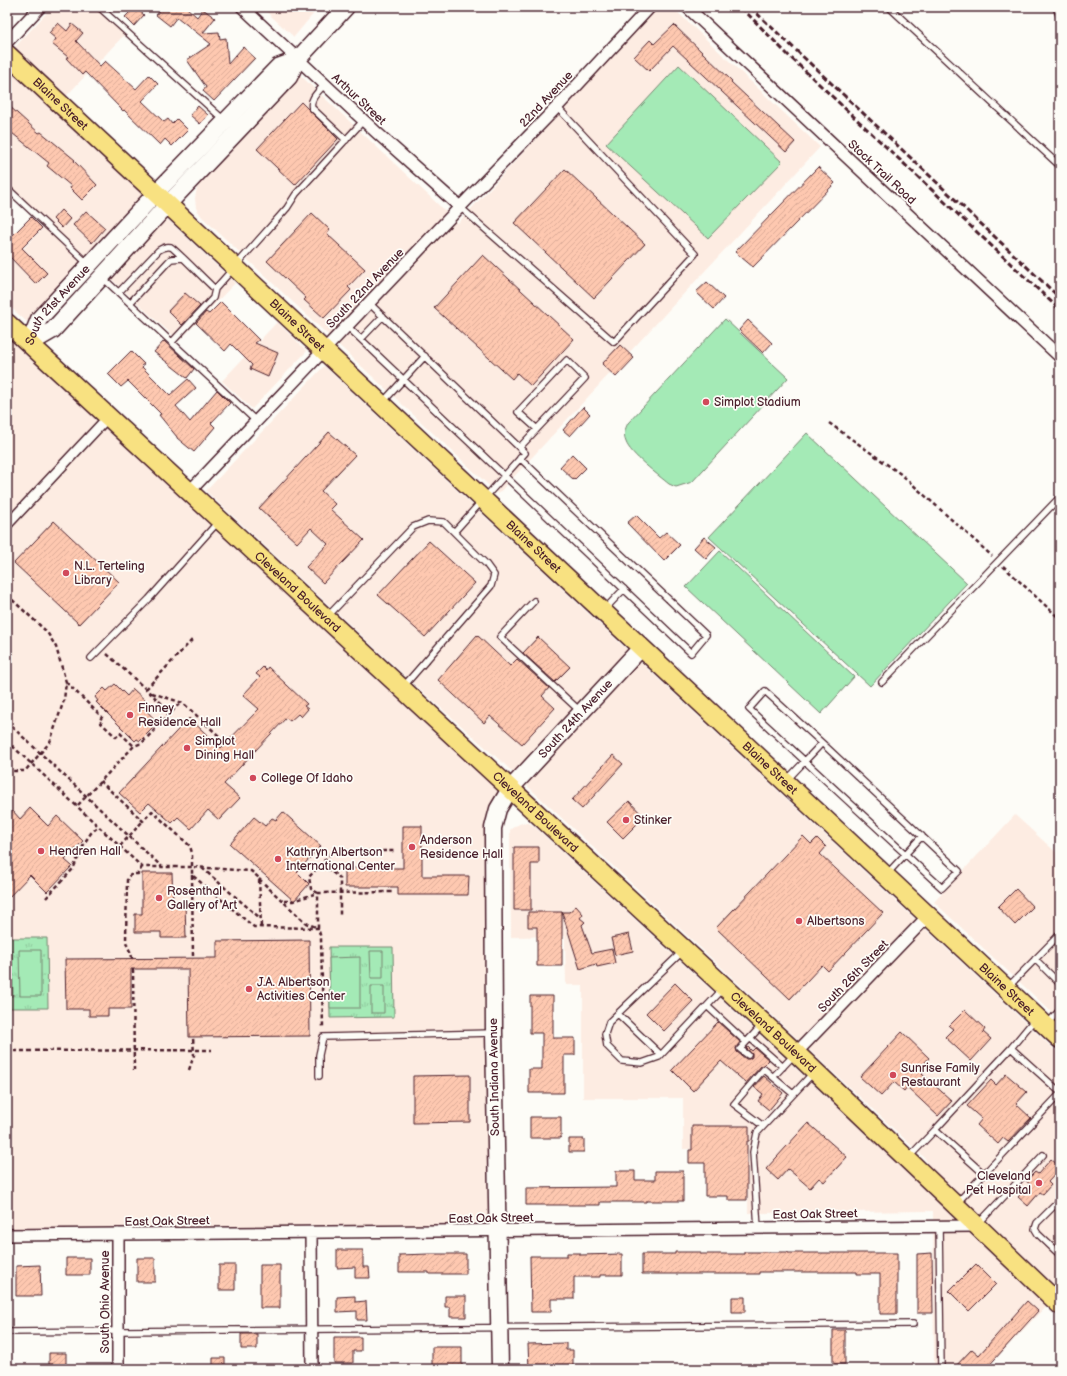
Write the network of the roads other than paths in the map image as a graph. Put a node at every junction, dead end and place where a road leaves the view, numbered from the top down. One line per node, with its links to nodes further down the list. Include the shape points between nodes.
1 (40, 7): 10 (street)
2 (99, 7): 15 (lane)
3 (346, 7): 12 (main road, South 21st Avenue)
4 (650, 7): 14 (street, 22nd Avenue)
5 (687, 7): 38 (street, Stock Trail Road)
6 (889, 7): 18 (lane)
7 (1056, 7): 9 (lane)
8 (250, 9): 12 (street, Arthur Street)
9 (1060, 18)
10 (7, 42)
11 (7, 54): 20 (main road, Blaine Street)
12 (297, 60): 13 (street, Arthur Street); 15 (main road, South 21st Avenue, via 278,66); 20 (main road, South 21st Avenue, via 289,77)
13 (324, 85): 16 (street, Arthur Street); 17 (lane, via 310,104)
14 (558, 107): 21 (street, 22nd Avenue); 21 (lane, via 695,254 614,342)
15 (226, 121): 20 (main road, South 21st Avenue)
16 (364, 121): 17 (lane); 21 (street, Arthur Street)
17 (346, 140): 24 (lane)
18 (1060, 166)
19 (7, 188): 23 (lane)
20 (162, 199): 23 (main road, South 21st Avenue); 24 (main road, Blaine Street); 25 (main road, South 21st Avenue)
21 (460, 207): 29 (street, South 22nd Avenue)
22 (182, 258): 26 (lane); 27 (lane, via 172,248 159,250); 28 (lane, via 171,259)
23 (90, 265): 35 (main road, South 21st Avenue, via 40,319)
24 (235, 266): 26 (lane); 36 (main road, Blaine Street)
25 (102, 276): 27 (lane); 35 (main road, South 21st Avenue, via 53,330)
26 (215, 289): 34 (lane, via 213,298)
27 (119, 292): 28 (lane)
28 (130, 302): 34 (lane)
29 (369, 302): 30 (lane); 32 (street, South 22nd Avenue)
30 (383, 316): 33 (lane); 37 (lane)
31 (7, 323): 35 (main road, Cleveland Boulevard)
32 (347, 326): 33 (lane); 36 (street, South 22nd Avenue)
33 (361, 339): 39 (lane)
34 (172, 342): 42 (lane)
35 (29, 344): 41 (main road, Cleveland Boulevard)
36 (324, 350): 40 (main road, Blaine Street); 42 (street, South 22nd Avenue)
37 (425, 356): 39 (lane); 44 (lane)
38 (1060, 357)
39 (404, 380): 40 (lane); 46 (lane)
40 (381, 404): 49 (main road, Blaine Street)
41 (109, 416): 47 (main road, Cleveland Boulevard); 51 (street)
42 (256, 421): 47 (street, South 22nd Avenue)
43 (536, 429): 43 (lane, via 585,378 567,360 518,412); 44 (lane)
44 (520, 447): 45 (lane, via 525,452)
45 (520, 458): 46 (lane); 53 (lane, via 706,635 691,653)
46 (504, 476): 49 (lane); 53 (lane)
47 (189, 492): 50 (main road, Cleveland Boulevard)
48 (1060, 497): 59 (lane)
49 (483, 500): 52 (lane); 55 (main road, Blaine Street)
50 (219, 521): 56 (main road, Cleveland Boulevard); 58 (lane, via 149,599)
51 (7, 525)
52 (454, 532): 56 (lane, via 444,522 428,521 413,527); 60 (lane, via 494,575 491,586)
53 (624, 589): 55 (lane)
54 (534, 601): 61 (lane, via 500,637)
55 (602, 611): 57 (main road, Blaine Street)
56 (326, 619): 60 (main road, Cleveland Boulevard)
57 (641, 648): 61 (main road, South 24th Avenue); 64 (main road, Blaine Street)
58 (91, 658)
59 (882, 682)
60 (401, 689): 65 (main road, Cleveland Boulevard)
61 (581, 712): 65 (main road, South 24th Avenue)
62 (822, 743): 63 (lane); 63 (lane, via 766,691 749,709); 66 (lane)
63 (805, 761): 64 (lane); 67 (lane)
64 (784, 782): 68 (main road, Blaine Street)
65 (510, 789): 71 (main road, Cleveland Boulevard); 81 (main road, South Indiana Avenue, via 498,809 493,828)
66 (922, 836): 67 (lane); 67 (lane, via 959,871 942,888)
67 (905, 854): 68 (lane)
68 (885, 876): 69 (main road, Blaine Street)
69 (928, 916): 75 (main road, Blaine Street); 86 (street, South 26th Street)
70 (1060, 934): 72 (lane)
71 (684, 950): 74 (main road, Cleveland Boulevard); 78 (lane)
72 (1035, 960): 73 (lane); 75 (lane)
73 (1060, 984)
74 (724, 988): 76 (lane); 80 (main road, Cleveland Boulevard)
75 (1006, 989): 79 (main road, Blaine Street)
76 (707, 1006): 83 (lane); 85 (lane)
77 (1060, 1010): 79 (lane)
78 (618, 1014): 85 (lane); 85 (lane, via 609,1022 605,1034 607,1046 622,1061 642,1063)
79 (1041, 1021): 82 (main road, Blaine Street); 84 (lane)
80 (763, 1024): 83 (lane); 86 (main road, Cleveland Boulevard)
81 (494, 1033): 90 (lane, via 323,1037 319,1054); 104 (main road, South Indiana Avenue)
82 (1060, 1039)
83 (748, 1040): 87 (lane, via 740,1049); 88 (lane)
84 (1011, 1048): 92 (lane); 95 (lane)
85 (661, 1054)
86 (796, 1054): 88 (lane); 89 (main road, Cleveland Boulevard)
87 (748, 1055)
88 (783, 1067): 91 (lane)
89 (814, 1072): 93 (lane); 97 (main road, Cleveland Boulevard)
90 (319, 1076)
91 (774, 1077): 93 (lane); 94 (lane, via 763,1068 734,1104)
92 (1060, 1093): 98 (lane)
93 (793, 1094): 94 (lane)
94 (764, 1126): 103 (lane, via 757,1133 753,1152)
95 (934, 1130): 97 (lane); 98 (lane)
96 (1043, 1155): 102 (lane)
97 (906, 1159): 100 (main road, Cleveland Boulevard)
98 (984, 1174): 100 (lane)
99 (1060, 1200): 108 (lane, via 1037,1223 1035,1229)
100 (955, 1205): 102 (main road, Cleveland Boulevard)
101 (939, 1226): 102 (street, East Oak Street); 103 (street, East Oak Street); 118 (lane)
102 (976, 1226): 109 (main road, Cleveland Boulevard)
103 (758, 1228): 104 (street, East Oak Street)
104 (497, 1230): 105 (street, East Oak Street); 111 (main road, South Indiana Avenue)
105 (311, 1232): 106 (street, East Oak Street); 112 (street)
106 (118, 1234): 107 (street, East Oak Street); 114 (street, South Ohio Avenue)
107 (7, 1235)
108 (1060, 1255)
109 (1060, 1305)
110 (913, 1324): 111 (lane)
111 (499, 1328): 112 (lane); 117 (main road, South Indiana Avenue)
112 (312, 1329): 114 (lane); 116 (street)
113 (7, 1332): 114 (lane)
114 (118, 1332): 115 (street, South Ohio Avenue)
115 (118, 1369)
116 (312, 1369)
117 (500, 1369)
118 (941, 1369)

